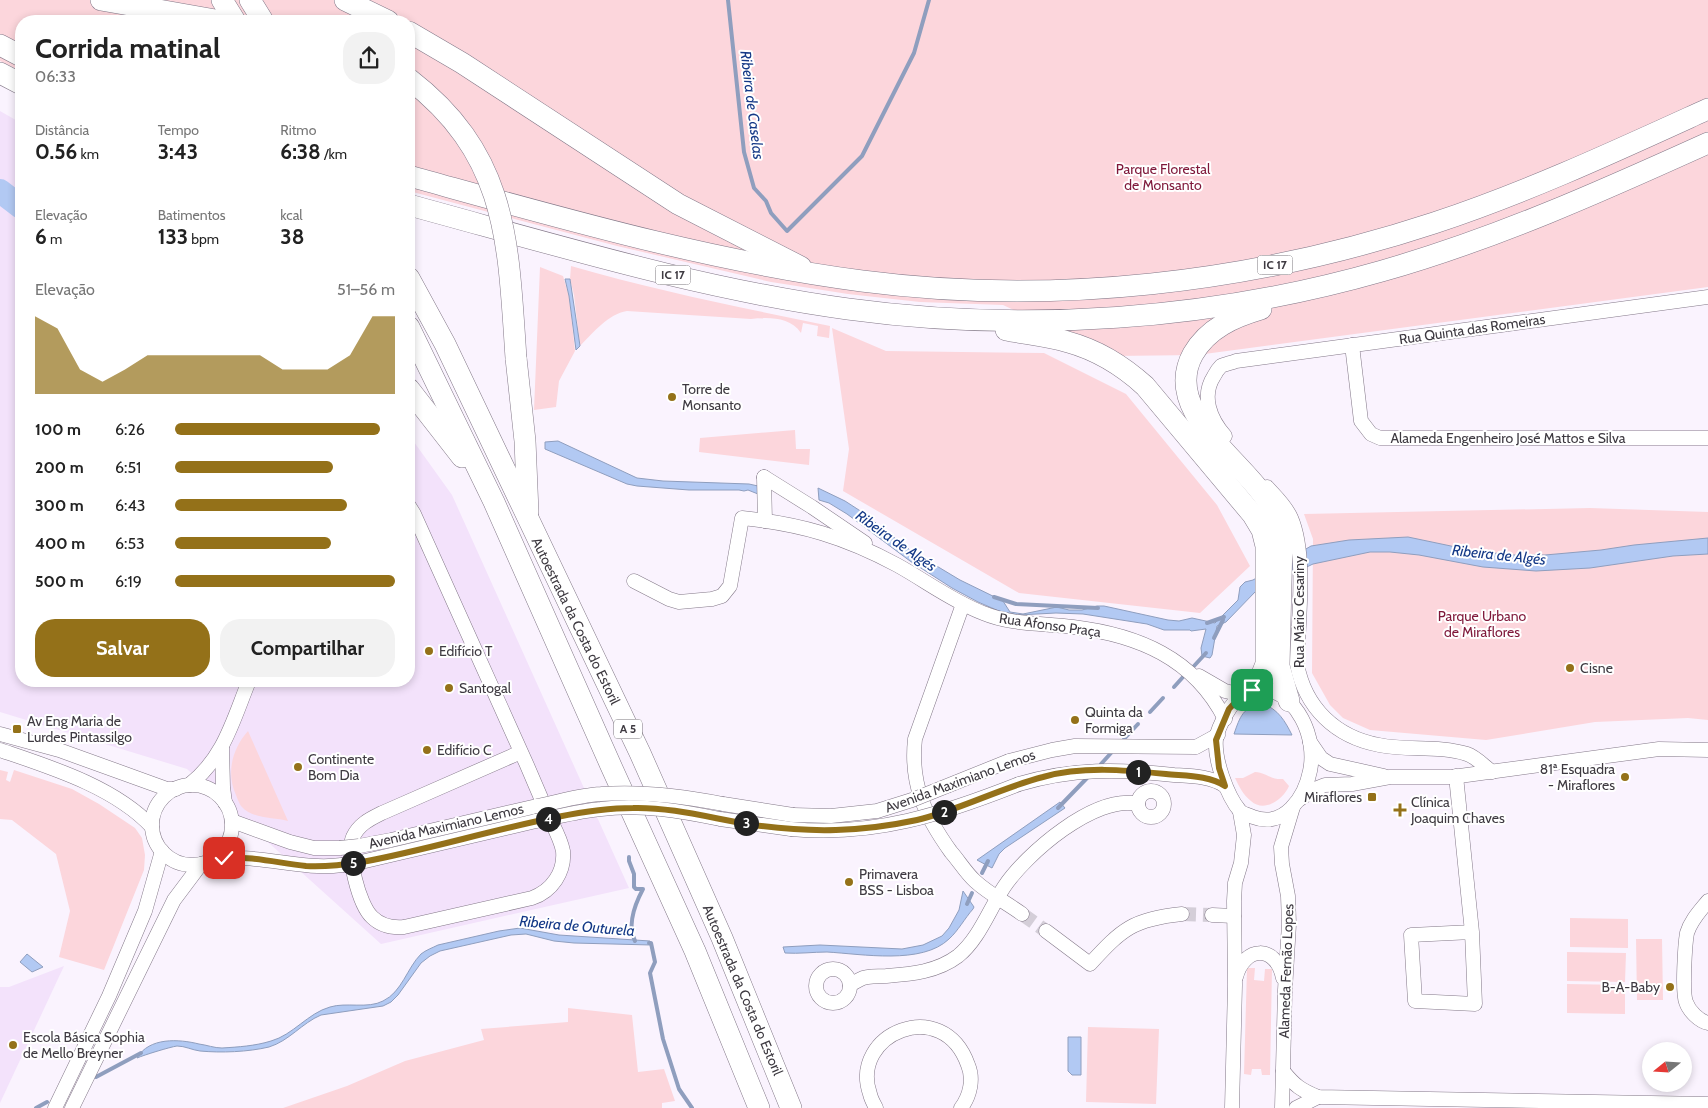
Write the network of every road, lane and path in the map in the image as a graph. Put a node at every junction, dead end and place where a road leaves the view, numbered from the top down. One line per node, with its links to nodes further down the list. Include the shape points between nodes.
1 (101, 0): 3 (highway)
2 (345, 0): 4 (highway)
3 (226, 12)
4 (376, 15)
5 (415, 36): 16 (highway, via 678,204)
6 (0, 45): 7 (highway)
7 (15, 53)
8 (0, 73): 9 (highway)
9 (15, 81)
10 (415, 83): 28 (highway, bridge, via 435,101 472,146 486,172 500,214 509,267)
11 (1708, 109): 16 (highway, IC 17, via 1583,165 1467,211 1356,246 1247,270 1121,286 1040,290 910,286)
12 (1708, 143): 15 (highway, IC 17, via 1547,214)
13 (415, 178): 16 (highway, IC 17, via 696,252)
14 (415, 207): 19 (highway, IC 17, via 718,285 846,309)
15 (1383, 271): 19 (highway, IC 17, via 1284,295 1168,312 1061,320); 35 (highway, via 1242,315 1222,325 1198,346 1186,373 1187,390 1201,424 1264,496 1279,527 1282,541 1279,666)
16 (816, 275)
17 (415, 289): 28 (highway, Autoestrada da Costa do Estoril / A 5, via 445,344)
18 (1708, 298): 21 (street, Rua Quinta das Romeiras)
19 (942, 318): 34 (highway, via 1066,341 1122,367 1145,386 1246,505 1262,530 1266,546 1266,664 1260,679)
20 (415, 339): 25 (highway, Autoestrada da Costa do Estoril / A 5)
21 (1352, 345): 22 (street, Rua Quinta das Romeiras); 24 (street, Alameda Engenheiro José Mattos e Silva, via 1361,421 1371,434 1380,438)
22 (1236, 361): 44 (street, Rua Mário Cesariny, via 1222,366 1211,380 1208,390 1210,412 1214,423 1291,518 1300,554 1297,664 1300,680 1312,702 1324,719 1355,738 1379,745 1447,749 1469,755)
23 (415, 397): 25 (highway)
24 (1708, 438)
25 (494, 502): 74 (highway, Autoestrada da Costa do Estoril / A 5, via 695,951)
26 (415, 516): 43 (street)
27 (765, 521): 29 (street, Rua Afonso Praça, via 839,538); 29 (street, via 764,477); 30 (street, Rua Afonso Praça, via 742,518 730,586 722,596 679,602)
28 (529, 522): 75 (highway, Autoestrada da Costa do Estoril / A 5, via 644,762 722,938)
29 (896, 565): 31 (street, Rua Afonso Praça)
30 (634, 581)
31 (963, 604): 32 (street, Rua Afonso Praça, via 1014,623 1073,627 1138,641 1155,648); 57 (street, via 915,738 915,773 924,806 936,830 968,874)
32 (1186, 669): 34 (street, Rua Afonso Praça, via 1225,691); 36 (street, Rua Afonso Praça, via 1208,692)
33 (246, 687): 40 (street)
34 (1246, 693): 35 (street, via 1261,688 1280,694); 36 (street, via 1229,709)
35 (1289, 701): 39 (street)
36 (1224, 719): 38 (street)
37 (0, 734): 48 (street, via 59,750 167,789)
38 (1218, 735): 47 (street, via 1219,768); 53 (street, Avenida Maximiano Lemos, bridge, via 1196,746 1075,746 1052,750 1009,761 893,807 848,816 756,810 674,795 599,794 391,840 340,848 314,848 290,842)
39 (1310, 741): 46 (street, via 1321,758 1330,764); 49 (street, via 1311,768)
40 (222, 748): 48 (street, via 206,770); 50 (street)
41 (0, 750): 54 (street, via 102,791)
42 (1708, 750): 44 (street, via 1659,749)
43 (521, 752): 43 (street, via 563,851 557,878 547,890 537,896 404,927 395,928 371,917 364,906 354,873 351,846 362,824)
44 (1492, 772): 45 (street)
45 (1456, 776): 46 (street); 64 (street)
46 (1390, 777): 49 (street, via 1325,785)
47 (1225, 786): 52 (street); 56 (street, Avenida Maximiano Lemos, bridge, via 1210,779 1117,770 1067,772 1019,784 920,819 880,827 811,831 754,825 672,810 601,809 342,865 308,866 238,857)
48 (182, 787): 50 (street, via 203,786 218,795); 54 (street, via 161,800 154,813)
49 (1297, 803): 52 (street, via 1280,817 1262,820); 67 (street, Alameda Fernão Lopes, via 1281,847 1289,911)
50 (225, 804): 53 (street)
51 (1138, 804): 57 (street, via 1131,802 1111,806 1071,825 1026,861)
52 (1240, 812): 62 (street, via 1244,835)
53 (232, 820): 56 (street, via 226,847 216,858)
54 (152, 827): 55 (street)
55 (162, 851): 56 (street, via 170,859 183,864); 72 (street, via 145,911 109,996)
56 (205, 862): 73 (street, via 174,900)
57 (998, 897): 59 (street); 65 (street, via 980,930 949,962 919,973 864,977)
58 (1708, 901): 68 (street, via 1693,919 1687,934 1684,989 1686,1002 1693,1013)
59 (1022, 914)
60 (1182, 914): 63 (street, via 1133,925 1113,939 1090,964)
61 (1212, 915): 62 (street)
62 (1234, 916): 66 (street)
63 (1046, 932)
64 (1472, 932): 64 (street, via 1475,1004 1415,1001 1411,936)
65 (850, 985)
66 (1235, 985): 67 (street, via 1242,965 1260,952 1267,953 1278,963); 78 (street)
67 (1285, 990): 69 (street, Alameda Fernão Lopes)
68 (1708, 1023)
69 (1283, 1071): 70 (street, via 1300,1090); 79 (street, Alameda Fernão Lopes)
70 (1318, 1097): 71 (street); 80 (street)
71 (1708, 1104)
72 (55, 1108)
73 (72, 1108)
74 (759, 1108)
75 (791, 1108)
76 (876, 1108): 77 (street, via 869,1093 867,1076 879,1046 892,1034 907,1028 924,1027 940,1031 954,1040 964,1054 970,1069 971,1086)
77 (961, 1108)
78 (1232, 1108)
79 (1282, 1108)
80 (1296, 1108)

